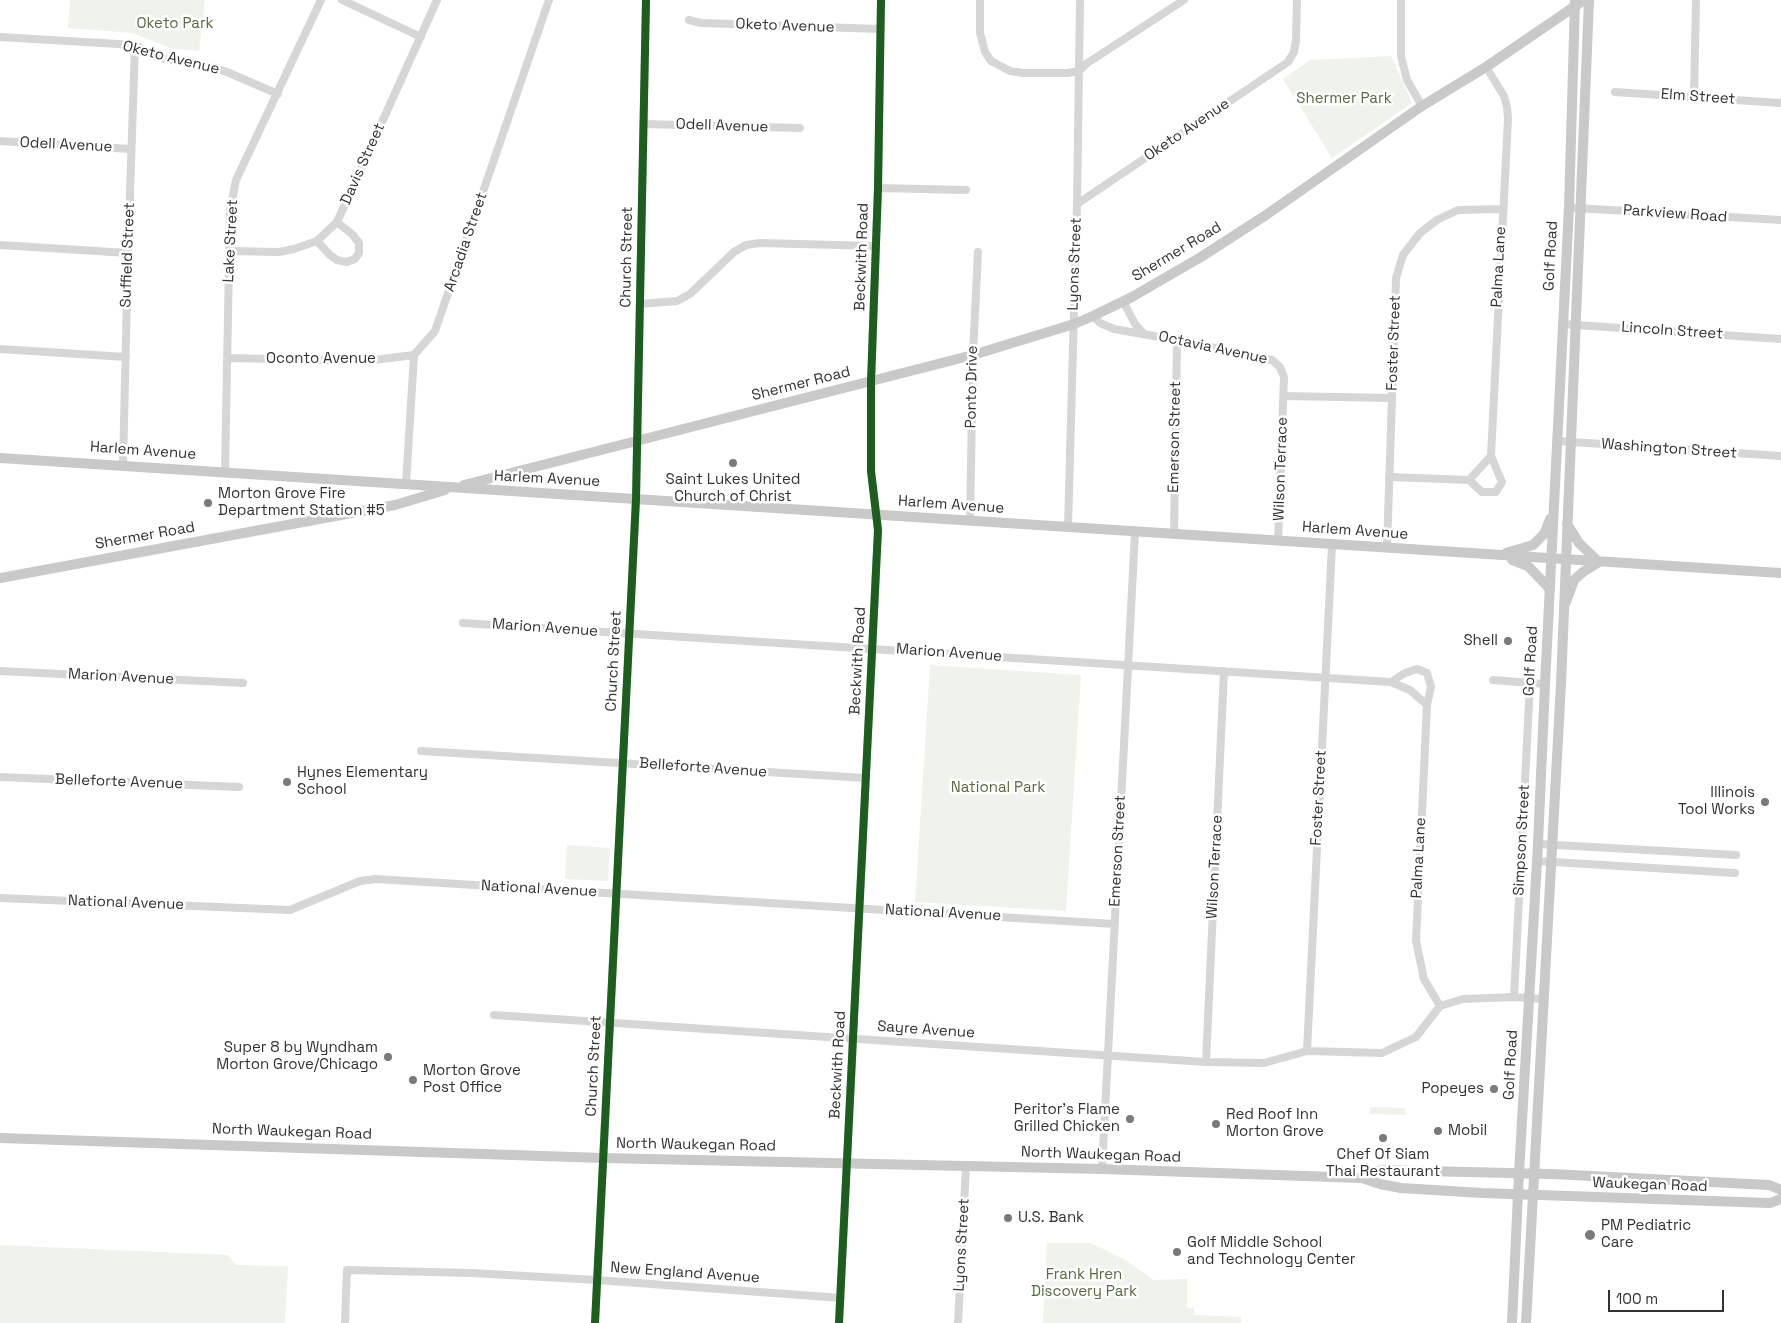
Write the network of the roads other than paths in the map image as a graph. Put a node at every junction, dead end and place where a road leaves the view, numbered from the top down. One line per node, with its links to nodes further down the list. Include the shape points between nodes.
1 (321, 0): 25 (street, Lake Street)
2 (342, 0): 18 (street)
3 (437, 0): 18 (street, Davis Street)
4 (548, 0): 57 (street, Arcadia Street, via 435,331)
5 (646, 0): 29 (street, Church Street)
6 (881, 0): 16 (street, Beckwith Road)
7 (980, 0): 20 (street, via 980,34)
8 (1080, 0): 23 (street, Lyons Street)
9 (1184, 0): 23 (street)
10 (1297, 0): 35 (street, Oketo Avenue, via 1296,40 1288,62)
11 (1401, 0): 28 (street, via 1401,56 1407,80)
12 (1589, 0): 37 (main road, Golf Road)
13 (1696, 0): 26 (street)
14 (1578, 2): 22 (main road, Shermer Road); 36 (main road, Golf Road)
15 (689, 20): 16 (street, Oketo Avenue)
16 (880, 29): 33 (street, Beckwith Road)
17 (0, 37): 19 (street, Oketo Avenue)
18 (421, 37): 40 (street, Davis Street)
19 (135, 45): 25 (street, Oketo Avenue, via 164,59 209,66); 32 (street, Suffield Street)
20 (991, 60): 21 (street); 23 (street, via 1010,71 1024,73 1067,74)
21 (984, 67)
22 (1486, 67): 28 (main road, Shermer Road); 38 (street, Palma Lane, via 1507,107)
23 (1079, 71): 35 (street, Lyons Street)
24 (1615, 92): 26 (street, Elm Street)
25 (278, 94): 44 (street, Lake Street, via 236,180 230,211)
26 (1694, 97): 27 (street, Elm Street)
27 (1781, 103)
28 (1422, 106): 47 (main road, Shermer Road, via 1266,215)
29 (644, 124): 30 (street, Odell Avenue); 48 (street, Church Street)
30 (800, 128)
31 (0, 141): 32 (street, Odell Avenue)
32 (131, 149): 46 (street, Suffield Street)
33 (878, 188): 34 (street); 43 (street, Beckwith Road)
34 (966, 190)
35 (1077, 204): 50 (street, Lyons Street)
36 (1569, 207): 37 (street, Parkview Road); 51 (main road, Golf Road)
37 (1580, 208): 39 (street, Parkview Road); 52 (main road, Golf Road)
38 (1502, 209): 63 (street, Foster Street, via 1458,210 1420,233 1404,255 1396,278); 67 (street, Palma Lane)
39 (1781, 220)
40 (337, 222): 41 (street, Davis Street); 41 (street, via 359,244 355,259 347,262 337,260)
41 (317, 241): 44 (street, Davis Street, via 279,252)
42 (0, 245): 46 (street)
43 (876, 246): 48 (street, via 746,245 734,252 690,294 676,301); 61 (street, Beckwith Road)
44 (230, 251): 60 (street, Lake Street)
45 (978, 252): 58 (street, Ponto Drive)
46 (128, 253): 59 (street, Suffield Street)
47 (1123, 302): 49 (main road, Shermer Road); 53 (street, Octavia Avenue)
48 (640, 304): 65 (street, Church Street)
49 (1093, 316): 50 (main road, Shermer Road); 53 (street, Octavia Avenue, via 1114,329)
50 (1074, 324): 58 (main road, Shermer Road); 81 (street, Lyons Street)
51 (1562, 324): 52 (street, Lincoln Street); 64 (main road, Golf Road)
52 (1575, 324): 54 (street, Lincoln Street); 66 (main road, Golf Road)
53 (1143, 333): 55 (street, Octavia Avenue)
54 (1781, 339)
55 (1177, 340): 62 (street, Octavia Avenue, via 1272,360 1280,367 1284,378); 83 (street, Emerson Street)
56 (0, 349): 59 (street)
57 (414, 355): 60 (street, Oconto Avenue, via 366,361); 74 (street)
58 (973, 355): 61 (main road, Shermer Road); 79 (street, Ponto Drive)
59 (126, 357): 70 (street, Suffield Street)
60 (227, 358): 71 (street, Lake Street)
61 (871, 382): 65 (main road, Shermer Road); 78 (street, Beckwith Road, via 871,471)
62 (1284, 396): 63 (street); 84 (street, Wilson Terrace)
63 (1392, 398): 72 (street, Foster Street)
64 (1557, 441): 66 (street, Washington Street); 77 (main road, Golf Road)
65 (637, 442): 75 (main road, Shermer Road); 76 (street, Church Street)
66 (1570, 442): 68 (street, Washington Street); 80 (main road, Golf Road)
67 (1490, 456): 73 (street); 73 (street, via 1502,482 1496,492 1482,492)
68 (1781, 456)
69 (0, 458): 70 (main road, Harlem Avenue)
70 (123, 465): 71 (main road, Harlem Avenue)
71 (225, 472): 74 (main road, Harlem Avenue)
72 (1389, 477): 73 (street); 86 (street, Foster Street)
73 (1468, 480)
74 (406, 484): 75 (main road, Harlem Avenue)
75 (453, 488): 76 (main road, Harlem Avenue); 92 (main road, Shermer Road, via 395,505)
76 (636, 499): 78 (main road, Harlem Avenue); 96 (street, Church Street)
77 (1554, 508): 87 (main road, via 1544,534 1533,545); 88 (main road, Golf Road)
78 (876, 515): 79 (main road, Harlem Avenue); 97 (street, Beckwith Road)
79 (970, 521): 81 (main road, Harlem Avenue)
80 (1567, 524): 89 (main road, Golf Road); 90 (main road, via 1579,543)
81 (1068, 527): 82 (main road, Harlem Avenue)
82 (1135, 532): 83 (main road, Harlem Avenue); 98 (street, Emerson Street)
83 (1174, 534): 84 (main road, Harlem Avenue)
84 (1278, 541): 85 (main road, Harlem Avenue)
85 (1332, 544): 86 (main road, Harlem Avenue); 101 (street, Foster Street)
86 (1387, 548): 87 (main road, Harlem Avenue)
87 (1499, 556): 88 (main road, Harlem Avenue); 93 (main road, via 1528,566)
88 (1551, 559): 89 (main road, Harlem Avenue); 93 (main road, Golf Road)
89 (1565, 560): 90 (main road, Harlem Avenue); 94 (main road, Golf Road)
90 (1599, 562): 91 (main road, Harlem Avenue); 94 (main road, via 1574,580)
91 (1781, 573)
92 (0, 578)
93 (1550, 589): 106 (main road, Golf Road)
94 (1563, 609): 114 (main road, Golf Road)
95 (463, 622): 96 (street, Marion Avenue)
96 (629, 633): 97 (street, Marion Avenue); 109 (street, Church Street)
97 (872, 649): 98 (street, Marion Avenue); 111 (street, Beckwith Road)
98 (1128, 665): 100 (street, Marion Avenue); 122 (street, Emerson Street)
99 (0, 671): 104 (street, Marion Avenue)
100 (1224, 671): 101 (street, Marion Avenue); 132 (street, Wilson Terrace)
101 (1324, 678): 103 (street, Marion Avenue); 130 (street, Foster Street)
102 (1493, 680): 105 (street)
103 (1391, 682): 107 (street, Marion Avenue, via 1410,690); 107 (street, Palma Lane, via 1417,669 1426,673 1431,687)
104 (243, 683)
105 (1530, 683): 106 (street); 123 (street, Simpson Street)
106 (1545, 684): 113 (main road, Golf Road)
107 (1427, 705): 126 (street, Palma Lane, via 1416,942 1424,979)
108 (421, 751): 109 (street, Belleforte Avenue)
109 (623, 763): 111 (street, Belleforte Avenue); 119 (street, Church Street)
110 (0, 777): 112 (street, Belleforte Avenue)
111 (866, 778): 121 (street, Beckwith Road)
112 (239, 787)
113 (1538, 844): 114 (street); 116 (main road, Golf Road)
114 (1552, 845): 115 (street); 117 (main road, Golf Road)
115 (1736, 854)
116 (1538, 861): 117 (street); 124 (main road, Golf Road)
117 (1552, 862): 118 (street); 125 (main road, Golf Road)
118 (1735, 873)
119 (616, 894): 120 (street, National Avenue, via 376,879 360,881 290,910); 121 (street, National Avenue); 128 (street, Church Street)
120 (0, 898)
121 (860, 908): 122 (street, National Avenue); 129 (street, Beckwith Road)
122 (1114, 924): 131 (street, Emerson Street)
123 (1514, 998): 124 (street); 126 (street, via 1463,998)
124 (1530, 999): 125 (street); 138 (main road, Golf Road)
125 (1544, 999): 139 (main road, Golf Road)
126 (1440, 1006): 130 (street, Sayre Avenue, via 1416,1037 1382,1053)
127 (494, 1015): 128 (street, Sayre Avenue)
128 (610, 1023): 129 (street, Sayre Avenue); 134 (street, Church Street)
129 (853, 1039): 131 (street, Sayre Avenue); 135 (street, Beckwith Road)
130 (1307, 1051): 132 (street, Sayre Avenue, via 1264,1063)
131 (1108, 1056): 132 (street, Sayre Avenue); 137 (street, Emerson Street)
132 (1206, 1062)
133 (0, 1138): 134 (main road, North Waukegan Road)
134 (603, 1158): 135 (main road, North Waukegan Road); 145 (street, Church Street)
135 (847, 1164): 136 (main road, North Waukegan Road); 146 (street, Beckwith Road)
136 (966, 1166): 137 (main road, North Waukegan Road); 150 (street, Lyons Street)
137 (1102, 1170): 140 (main road, North Waukegan Road)
138 (1519, 1173): 139 (main road, Waukegan Road); 140 (main road, North Waukegan Road, via 1382,1170); 142 (main road, Golf Road)
139 (1534, 1174): 141 (main road, Waukegan Road, via 1769,1185); 143 (main road, Golf Road)
140 (1362, 1178): 142 (main road, North Waukegan Road, via 1401,1188)
141 (1781, 1190)
142 (1518, 1195): 143 (main road, Waukegan Road); 151 (main road, Golf Road)
143 (1533, 1195): 144 (main road, Waukegan Road, via 1770,1203); 152 (main road, Golf Road)
144 (1781, 1199)
145 (597, 1280): 146 (street, New England Avenue); 147 (street, New England Avenue, via 347,1270); 148 (street, Church Street)
146 (840, 1298): 149 (street, Beckwith Road)
147 (345, 1323)
148 (595, 1323)
149 (839, 1323)
150 (958, 1323)
151 (1512, 1323)
152 (1526, 1323)

